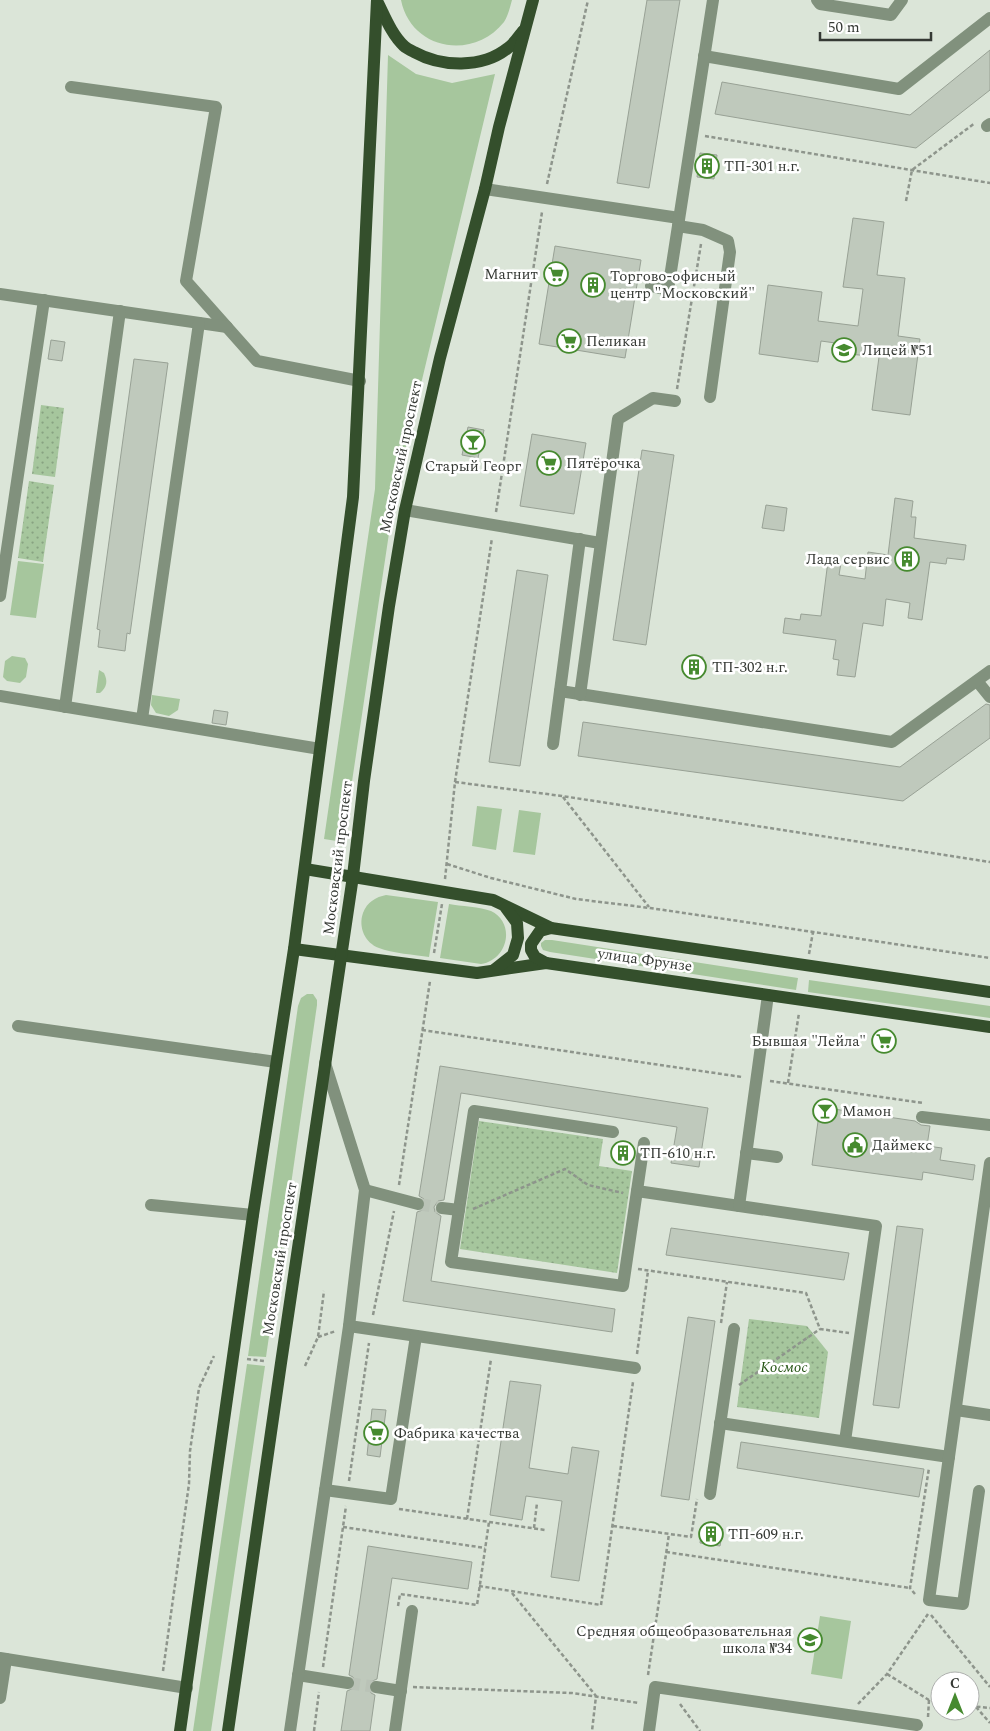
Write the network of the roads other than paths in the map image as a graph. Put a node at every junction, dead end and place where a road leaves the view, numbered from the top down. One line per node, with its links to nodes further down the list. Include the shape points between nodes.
1 (377, 0): 7 (main road, via 404,47 427,59 448,63 490,59 509,48); 18 (main road, Московский проспект)
2 (533, 0): 7 (main road, Московский проспект)
3 (713, 0): 8 (street)
4 (817, 0): 5 (street, via 820,4 890,14)
5 (902, 0)
6 (990, 18): 8 (street, via 899,89)
7 (527, 26): 10 (main road, Московский проспект)
8 (704, 56): 11 (street)
9 (70, 87): 17 (street, via 216,107 186,281)
10 (485, 189): 11 (street); 21 (main road, Московский проспект, via 440,358)
11 (679, 222): 12 (street, via 668,290); 19 (street, via 728,241 730,252)
12 (651, 286)
13 (0, 294): 14 (street)
14 (44, 300): 15 (street); 24 (street)
15 (120, 311): 16 (street); 31 (street)
16 (199, 323): 17 (street); 32 (street)
17 (228, 327): 18 (street, via 258,360)
18 (360, 381): 34 (main road, Московский проспект, via 354,497)
19 (710, 397)
20 (674, 401): 23 (street, via 653,398 618,419)
21 (405, 510): 22 (street); 36 (main road, Московский проспект)
22 (580, 539): 23 (street); 27 (street)
23 (600, 542): 28 (street)
24 (0, 596)
25 (990, 672): 26 (street)
26 (977, 681): 28 (street, via 892,742); 30 (street)
27 (560, 691): 28 (street); 33 (street)
28 (580, 694)
29 (0, 696): 31 (street)
30 (990, 697)
31 (66, 707): 32 (street)
32 (142, 719): 34 (street)
33 (553, 744)
34 (320, 749): 35 (main road, Московский проспект)
35 (305, 869): 36 (main road, улица Фрунзе); 39 (main road, Московский проспект)
36 (353, 876): 37 (main road, улица Фрунзе, via 474,896); 40 (main road, Московский проспект)
37 (504, 906): 38 (main road, улица Фрунзе); 42 (main road, via 516,923 518,938 513,955)
38 (551, 928): 41 (main road, via 540,931 531,944 535,957); 43 (main road, улица Фрунзе)
39 (294, 949): 40 (main road, улица Фрунзе); 47 (main road, Московский проспект)
40 (342, 956): 42 (main road, улица Фрунзе, via 477,973); 48 (main road, Московский проспект)
41 (546, 963): 42 (main road, улица Фрунзе); 44 (main road, улица Фрунзе)
42 (494, 970)
43 (990, 992)
44 (768, 995): 46 (main road, улица Фрунзе); 53 (street)
45 (18, 1026): 47 (street)
46 (990, 1027)
47 (276, 1062): 64 (main road, Московский проспект)
48 (326, 1063): 56 (street); 87 (main road, Московский проспект)
49 (922, 1117): 50 (street)
50 (990, 1125)
51 (614, 1132): 63 (street, via 474,1111)
52 (644, 1143): 57 (street)
53 (746, 1153): 54 (street); 61 (street)
54 (776, 1157)
55 (990, 1163): 58 (street)
56 (366, 1190): 59 (street); 65 (street)
57 (637, 1194): 61 (street); 63 (street, via 623,1286 451,1262)
58 (988, 1196): 69 (street)
59 (418, 1204)
60 (151, 1205): 64 (street)
61 (739, 1206): 72 (street, via 876,1226)
62 (442, 1208): 63 (street)
63 (459, 1210)
64 (253, 1215): 82 (main road, Московский проспект)
65 (349, 1326): 67 (street); 74 (street)
66 (734, 1329): 71 (street)
67 (416, 1336): 68 (street); 74 (street, via 391,1499)
68 (635, 1368)
69 (956, 1410): 70 (street); 73 (street)
70 (990, 1415)
71 (720, 1423): 72 (street); 76 (street)
72 (845, 1441): 73 (street)
73 (949, 1457): 75 (street, via 929,1600 963,1604)
74 (325, 1490): 79 (street)
75 (979, 1491)
76 (710, 1494)
77 (412, 1611): 83 (street)
78 (3, 1658): 82 (street); 84 (street)
79 (298, 1675): 80 (street); 88 (street)
80 (348, 1683)
81 (376, 1687): 83 (street)
82 (187, 1688): 86 (main road, Московский проспект)
83 (401, 1688): 89 (street)
84 (0, 1698)
85 (917, 1725): 90 (street, via 655,1687)
86 (180, 1731)
87 (228, 1731)
88 (290, 1731)
89 (395, 1731)
90 (648, 1731)

